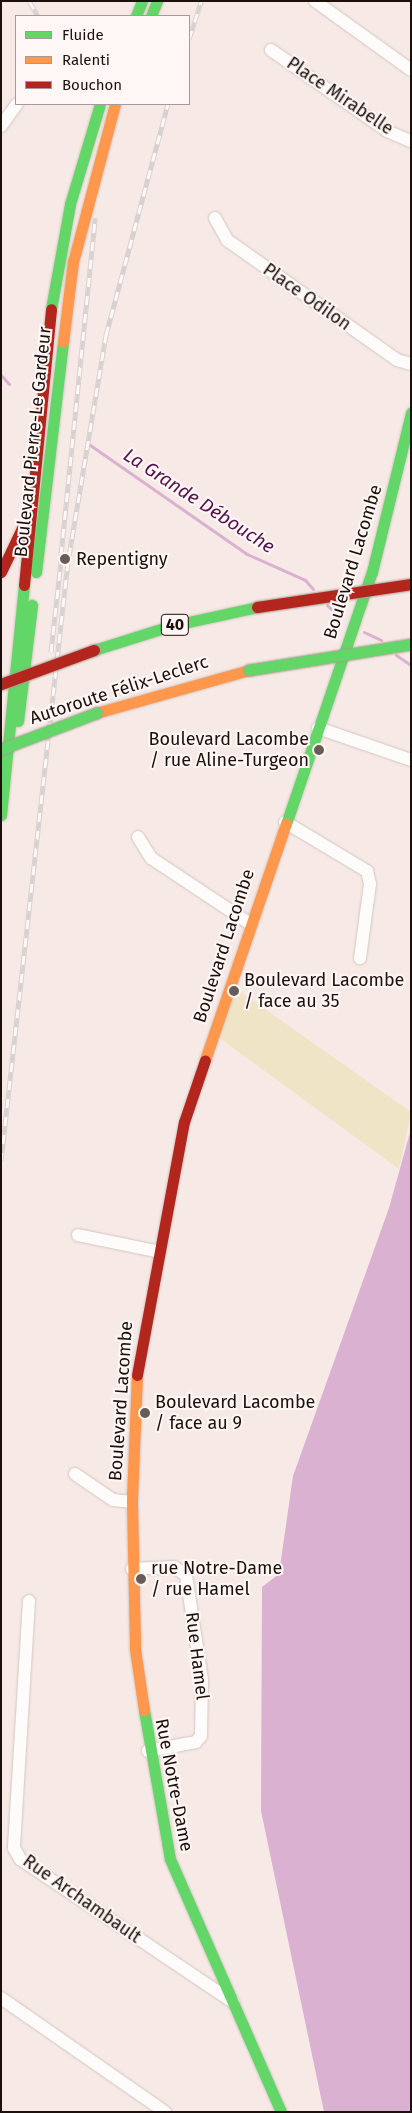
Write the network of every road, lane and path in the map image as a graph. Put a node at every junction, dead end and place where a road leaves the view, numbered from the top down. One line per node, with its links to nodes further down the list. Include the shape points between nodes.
1 (142, 1): 4 (main road)
2 (157, 1): 5 (main road)
3 (315, 1): 7 (street)
4 (136, 15)
5 (151, 15)
6 (271, 50): 12 (street, Place Mirabelle, via 387,131)
7 (411, 70)
8 (16, 105): 11 (street)
9 (100, 105): 16 (main road, Boulevard Pierre-Le Gardeur, via 76,181 57,268)
10 (115, 105): 21 (main road, Boulevard Pierre-Le Gardeur, via 87,195 70,280)
11 (1, 126)
12 (411, 141)
13 (215, 218): 14 (street, Place Odilon, via 227,240 397,360)
14 (411, 364)
15 (411, 413): 24 (main road, Boulevard Lacombe, via 378,553)
16 (28, 512): 17 (main road); 20 (main road, Boulevard Pierre-Le Gardeur)
17 (1, 572)
18 (411, 584): 23 (main road, 40, bridge, via 257,606 170,626)
19 (6, 624): 20 (main road)
20 (18, 624): 21 (main road); 27 (main road, Boulevard Pierre-Le Gardeur)
21 (30, 625): 27 (main road, Boulevard Pierre-Le Gardeur)
22 (411, 644): 25 (main road, Autoroute Félix-Leclerc, bridge, via 249,670 96,713)
23 (1, 684)
24 (318, 728): 26 (street); 29 (main road, Boulevard Lacombe)
25 (1, 749)
26 (411, 760)
27 (4, 787): 28 (main road, Boulevard Pierre-Le Gardeur)
28 (1, 815)
29 (285, 822): 31 (main road, Boulevard Lacombe); 32 (street, via 367,871 370,884)
30 (138, 837): 31 (street, via 151,858)
31 (249, 923): 34 (main road, Boulevard Lacombe, via 184,1122)
32 (360, 958)
33 (78, 1235): 34 (street)
34 (156, 1251): 36 (main road, Boulevard Lacombe, via 138,1362)
35 (75, 1474): 36 (street, via 113,1500)
36 (132, 1502): 37 (main road, Rue Notre-Dame)
37 (132, 1569): 39 (main road, Rue Notre-Dame, via 138,1688); 39 (street, Rue Hamel, via 174,1567 186,1575 202,1680 201,1736 196,1742)
38 (30, 1601): 41 (street, Rue Archambault, via 14,1848 20,1859)
39 (148, 1751): 41 (main road, Rue Notre-Dame, via 170,1859)
40 (1, 1998): 42 (street)
41 (233, 2002): 43 (main road, Rue Notre-Dame)
42 (165, 2112)
43 (281, 2112)

